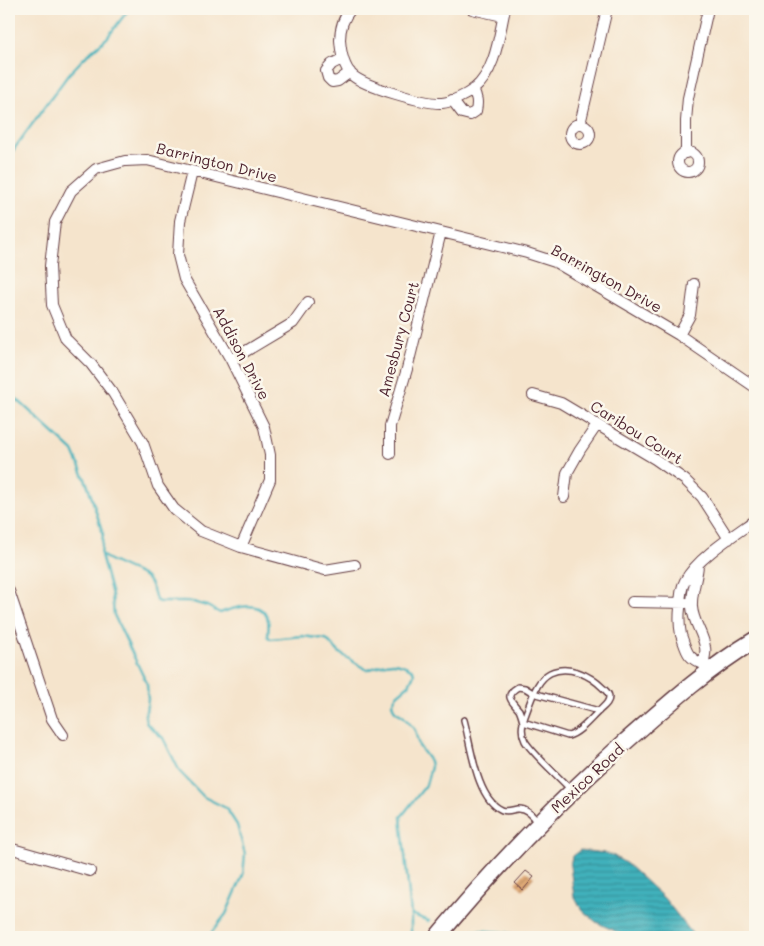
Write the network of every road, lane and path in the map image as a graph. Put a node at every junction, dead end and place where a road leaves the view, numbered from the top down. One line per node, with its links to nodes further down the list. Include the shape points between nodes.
1 (350, 9): 6 (street, via 340,28)
2 (472, 9): 5 (street)
3 (607, 9): 10 (street)
4 (708, 9): 11 (street, via 688,98)
5 (504, 13): 8 (street, via 493,59 485,76)
6 (342, 59): 7 (street); 7 (street, via 326,71 328,78 332,82 338,81)
7 (350, 72): 9 (street, via 361,82 378,89 428,101 442,103)
8 (473, 89): 9 (street); 9 (street, via 477,98 476,111 462,113)
9 (452, 100)
10 (580, 124)
11 (686, 153)
12 (192, 172): 13 (street, Barrington Drive); 17 (street, Addison Drive, via 180,221 178,255 184,279); 25 (street, Barrington Drive, via 147,160 125,161 96,169 71,191 55,222 50,266 52,305 66,339 92,364 113,393 143,443 158,486 174,508 202,531)
13 (441, 232): 16 (street, Barrington Drive, via 555,262); 21 (street, Amesbury Court, via 390,426)
14 (694, 284): 16 (street, via 690,315)
15 (308, 302): 17 (street, via 293,323)
16 (678, 335): 18 (street, Barrington Drive)
17 (231, 360): 25 (street, Addison Drive, via 264,427 270,454 270,480)
18 (755, 387)
19 (533, 395): 20 (street, Caribou Court, via 561,403)
20 (597, 425): 22 (street, via 567,474); 24 (street, Caribou Court, via 685,480 702,497)
21 (390, 454)
22 (564, 497)
23 (755, 520): 24 (street)
24 (729, 538): 27 (street)
25 (241, 547): 26 (street, Barrington Drive, via 326,570)
26 (355, 565)
27 (698, 565): 30 (street, via 684,583); 31 (street)
28 (9, 591): 38 (street, via 52,719)
29 (632, 602): 30 (street)
30 (680, 603): 31 (street); 33 (street, via 679,626 686,650)
31 (692, 604): 33 (street, via 694,619 706,649)
32 (755, 640): 33 (main road, Mexico Road)
33 (705, 668): 39 (main road, Mexico Road)
34 (533, 693): 35 (lane); 35 (lane, via 551,673 576,671 607,692 607,704); 37 (lane); 37 (lane, via 518,687 510,695)
35 (599, 711): 37 (lane, via 568,736)
36 (464, 720): 40 (lane, via 478,780 484,792 500,809 508,812 524,809)
37 (523, 722): 39 (lane, via 526,743)
38 (63, 735)
39 (572, 791): 40 (main road, Mexico Road)
40 (539, 823): 43 (main road, Mexico Road, via 497,866)
41 (9, 848): 42 (street)
42 (90, 871)
43 (437, 937)

